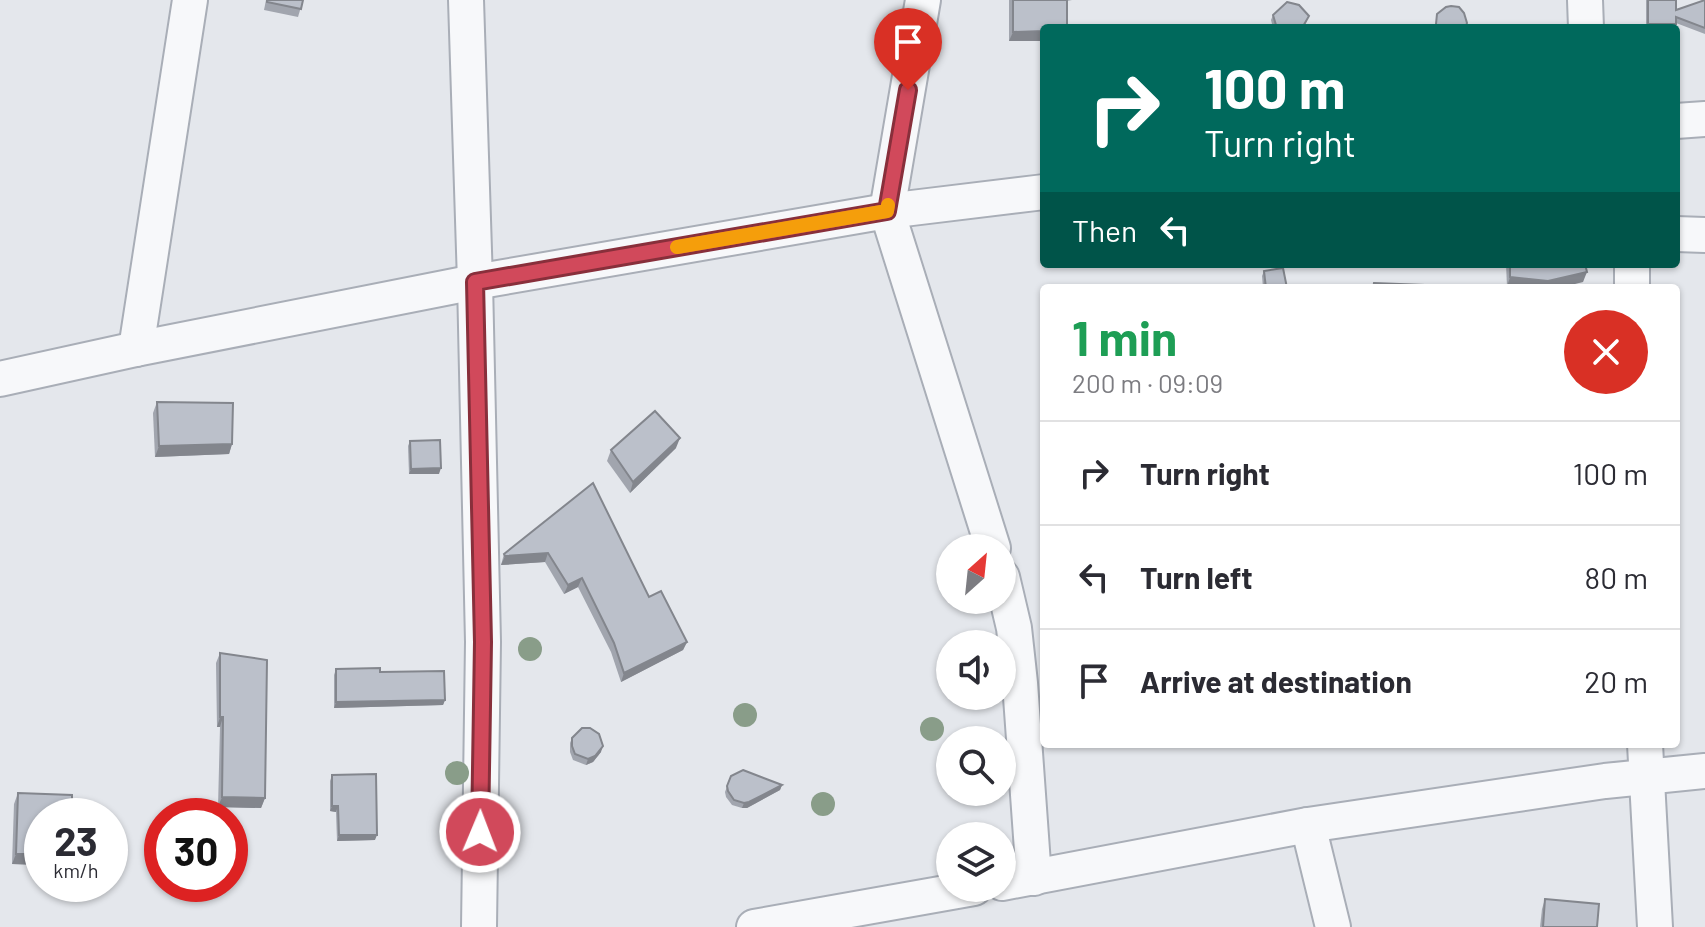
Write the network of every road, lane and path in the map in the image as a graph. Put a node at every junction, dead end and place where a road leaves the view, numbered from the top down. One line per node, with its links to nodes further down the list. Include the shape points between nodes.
1 (190, 0): 13 (street)
2 (466, 0): 12 (street)
3 (923, 0): 9 (street)
4 (1585, 0): 5 (street)
5 (1586, 24)
6 (1705, 119): 7 (street)
7 (1680, 121)
8 (1040, 192): 9 (street)
9 (887, 211): 12 (street); 15 (street)
10 (1680, 234): 11 (street)
11 (1705, 235)
12 (475, 282): 13 (street); 23 (street, via 483,642)
13 (136, 349): 14 (street)
14 (0, 379)
15 (989, 534)
16 (1011, 614): 21 (street, via 1020,683)
17 (1645, 748): 19 (street)
18 (1705, 771): 19 (street)
19 (1646, 778): 20 (street); 26 (street)
20 (1308, 825): 21 (street); 25 (street)
21 (1018, 880)
22 (936, 895): 24 (street)
23 (479, 927)
24 (754, 927)
25 (1333, 927)
26 (1655, 927)

